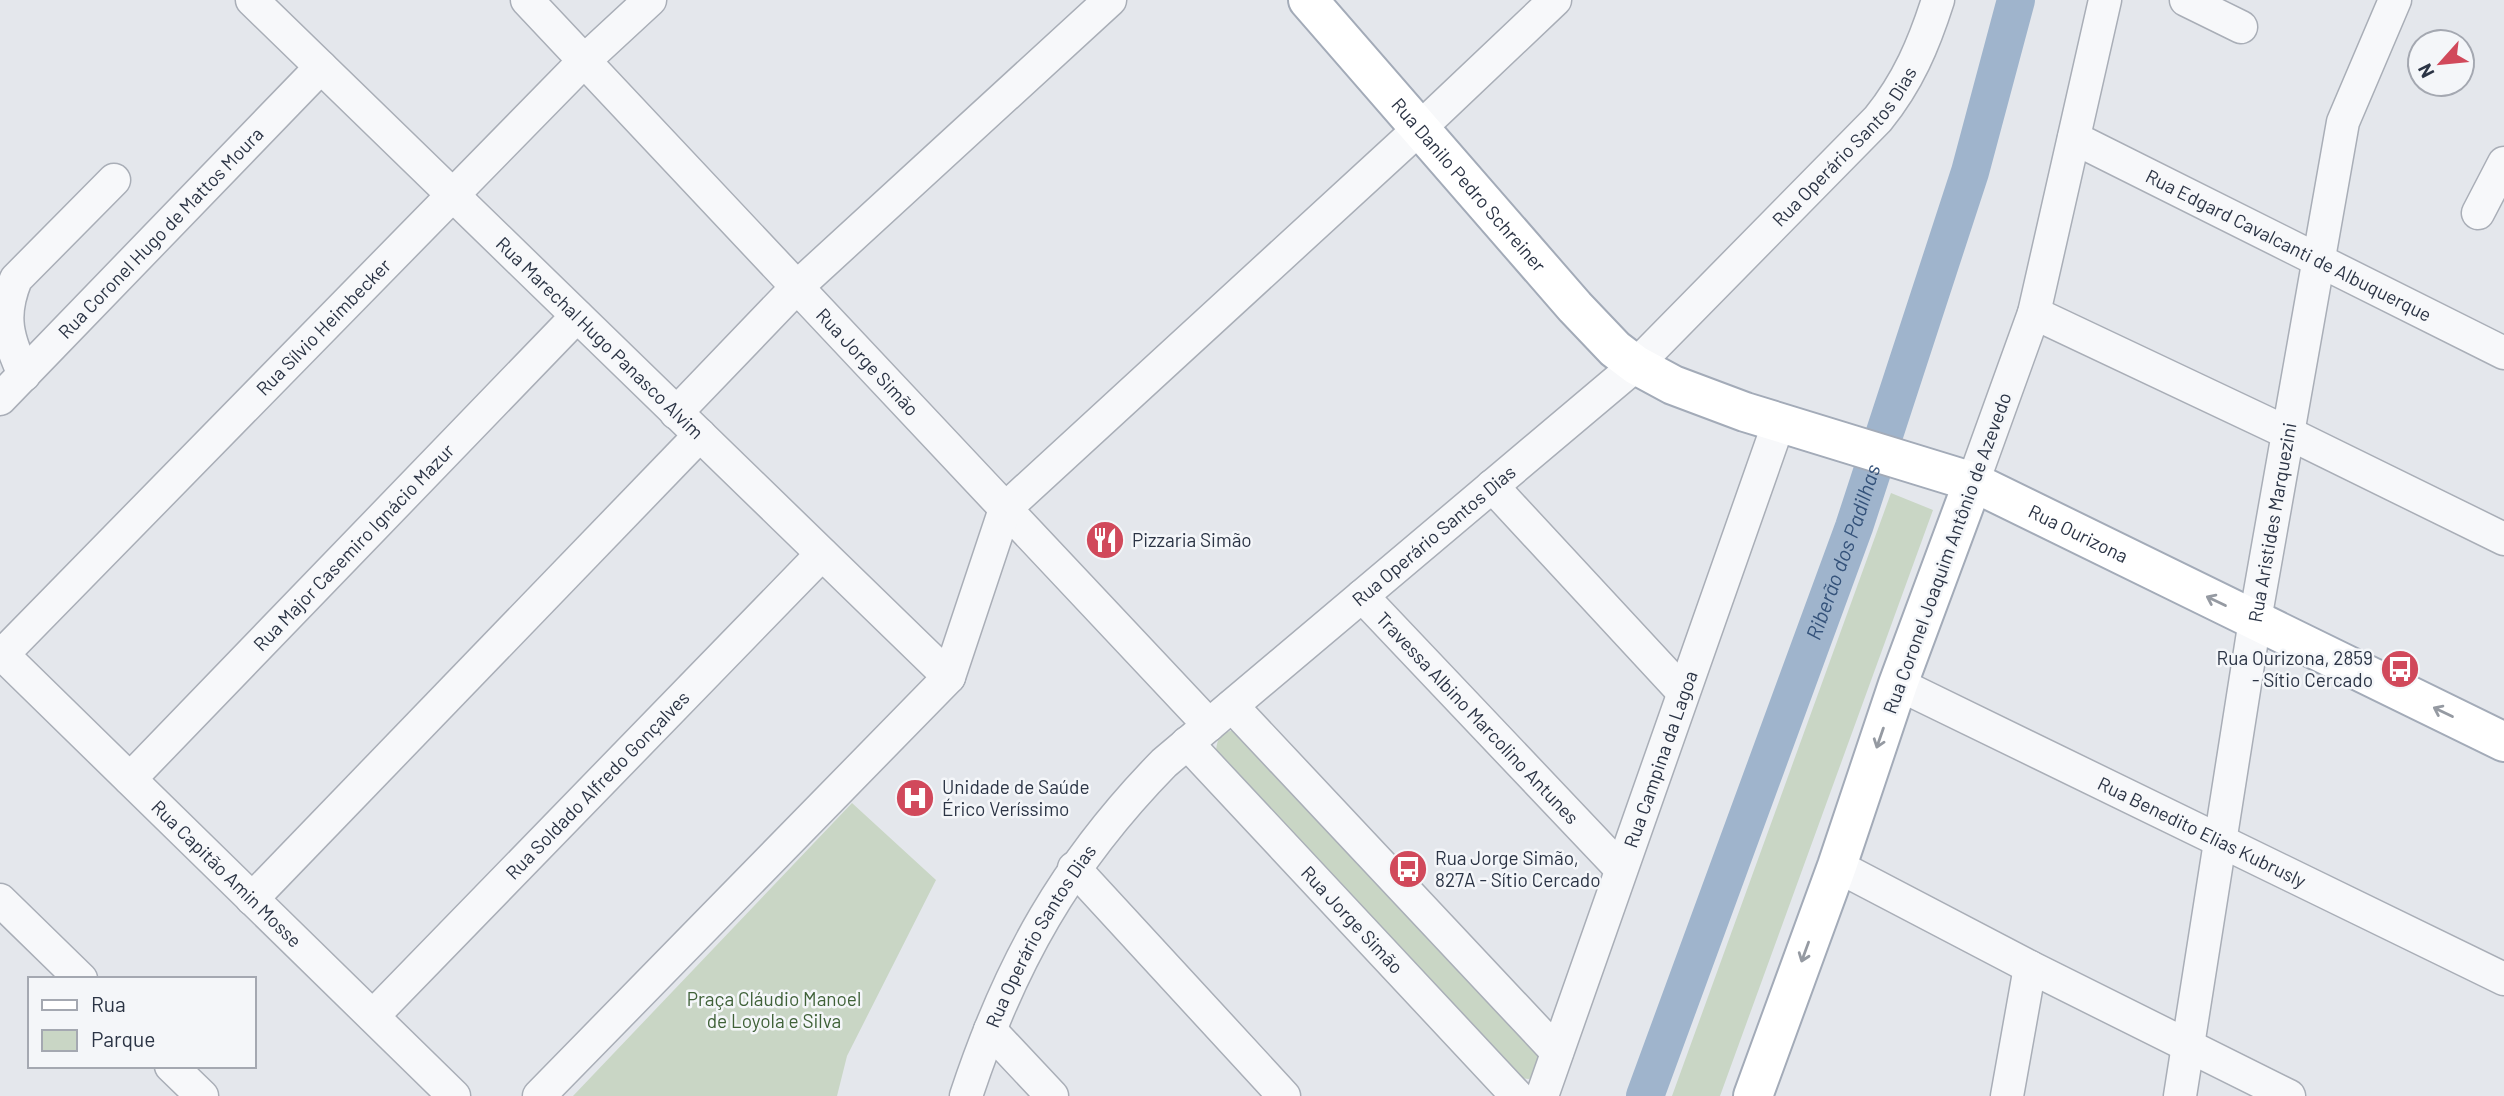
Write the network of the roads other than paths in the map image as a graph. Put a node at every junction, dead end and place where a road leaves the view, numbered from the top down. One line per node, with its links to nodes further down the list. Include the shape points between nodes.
1 (252, 0): 13 (street, Rua Marechal Hugo Panasco Alvim)
2 (527, 0): 12 (street, Rua Jorge Simão)
3 (650, 0): 12 (street, Rua Sílvio Heimbecker)
4 (1110, 0): 21 (street)
5 (1308, 0): 14 (main road, Rua Danilo Pedro Schreiner)
6 (1555, 0): 14 (street)
7 (1938, 0): 25 (street, Rua Operário Santos Dias, via 1907,79 1878,118)
8 (2105, 0): 15 (street, Rua Coronel Joaquim Antônio de Azevedo)
9 (2186, 0): 11 (street)
10 (2395, 0): 20 (street, Rua Aristides Marquezini, via 2343,122)
11 (2241, 27)
12 (584, 61): 18 (street, Rua Sílvio Heimbecker); 21 (street, Rua Jorge Simão)
13 (321, 67): 18 (street, Rua Marechal Hugo Panasco Alvim); 26 (street, Rua Coronel Hugo de Mattos Moura)
14 (1420, 128): 25 (main road, Rua Danilo Pedro Schreiner, via 1595,330); 34 (street)
15 (2074, 138): 20 (street, Rua Edgard Cavalcanti de Albuquerque); 22 (street, Rua Coronel Joaquim Antônio de Azevedo)
16 (2504, 163): 19 (street)
17 (114, 180): 26 (street, via 16,279 8,293 4,324)
18 (453, 195): 23 (street, Rua Marechal Hugo Panasco Alvim); 39 (street, Rua Sílvio Heimbecker)
19 (2478, 213)
20 (2319, 259): 24 (street, Rua Edgard Cavalcanti de Albuquerque); 30 (street, Rua Aristides Marquezini)
21 (797, 287): 28 (street); 34 (street, Rua Jorge Simão)
22 (2034, 313): 30 (street); 33 (street, Rua Coronel Joaquim Antônio de Azevedo)
23 (577, 316): 28 (street, Rua Marechal Hugo Panasco Alvim); 45 (street, Rua Major Casemiro Ignácio Mazur)
24 (2504, 353)
25 (1636, 365): 29 (main road, Rua Ourizona, via 1707,399); 32 (street, Rua Operário Santos Dias)
26 (24, 375): 27 (street, Rua Coronel Hugo de Mattos Moura)
27 (0, 399)
28 (676, 413): 31 (street, Rua Marechal Hugo Panasco Alvim)
29 (1779, 422): 33 (main road, Rua Ourizona, via 1920,466); 42 (street, Rua Campina da Lagoa)
30 (2288, 433): 35 (street); 38 (street, Rua Aristides Marquezini)
31 (700, 435): 36 (street, Rua Marechal Hugo Panasco Alvim); 50 (street)
32 (1492, 486): 37 (street, Rua Operário Santos Dias); 42 (street)
33 (1968, 497): 38 (main road, Rua Ourizona, one-way to 33, via 2010,501); 41 (main road, Rua Coronel Joaquim Antônio de Azevedo)
34 (1005, 509): 40 (street); 43 (street, Rua Jorge Simão)
35 (2504, 539)
36 (822, 554): 40 (street, Rua Marechal Hugo Panasco Alvim); 55 (street, Rua Soldado Alfredo Gonçalves)
37 (1362, 596): 43 (street, Rua Operário Santos Dias); 49 (street, Travessa Albino Marcolino Antunes)
38 (2255, 620): 44 (main road, Rua Ourizona, one-way to 38); 46 (street, Rua Aristides Marquezini)
39 (1, 655): 45 (street, Rua Capitão Amin Mosse)
40 (949, 677): 62 (street)
41 (1898, 684): 46 (street, Rua Benedito Elias Kubrusly); 47 (main road, Rua Coronel Joaquim Antônio de Azevedo, one-way to 47)
42 (1683, 692): 49 (street, Rua Campina da Lagoa)
43 (1209, 725): 48 (street, Rua Operário Santos Dias, via 1164,763); 58 (street, Rua Jorge Simão); 66 (street, Rua Jorge Simão)
44 (2504, 742)
45 (130, 779): 50 (street, Rua Capitão Amin Mosse)
46 (2220, 840): 54 (street, Rua Benedito Elias Kubrusly); 57 (street, Rua Aristides Marquezini)
47 (1837, 866): 52 (street); 68 (main road, Rua Coronel Joaquim Antônio de Azevedo, one-way to 68)
48 (1074, 868): 56 (street, Rua Operário Santos Dias, via 1038,925); 65 (street)
49 (1621, 869): 58 (street, Rua Campina da Lagoa)
50 (253, 899): 55 (street, Rua Capitão Amin Mosse)
51 (0, 900): 53 (street)
52 (2030, 967): 57 (street); 69 (street)
53 (79, 977)
54 (2504, 979)
55 (373, 1016): 61 (street, Rua Capitão Amin Mosse)
56 (990, 1030): 63 (street, Rua Operário Santos Dias); 64 (street)
57 (2188, 1044): 70 (street, Rua Aristides Marquezini); 71 (street)
58 (1557, 1052): 67 (street, Rua Campina da Lagoa)
59 (173, 1068): 60 (street)
60 (202, 1096)
61 (454, 1096)
62 (539, 1096)
63 (966, 1096)
64 (1052, 1096)
65 (1284, 1096)
66 (1517, 1096)
67 (1542, 1096)
68 (1752, 1096)
69 (2007, 1096)
70 (2180, 1096)
71 (2289, 1096)

